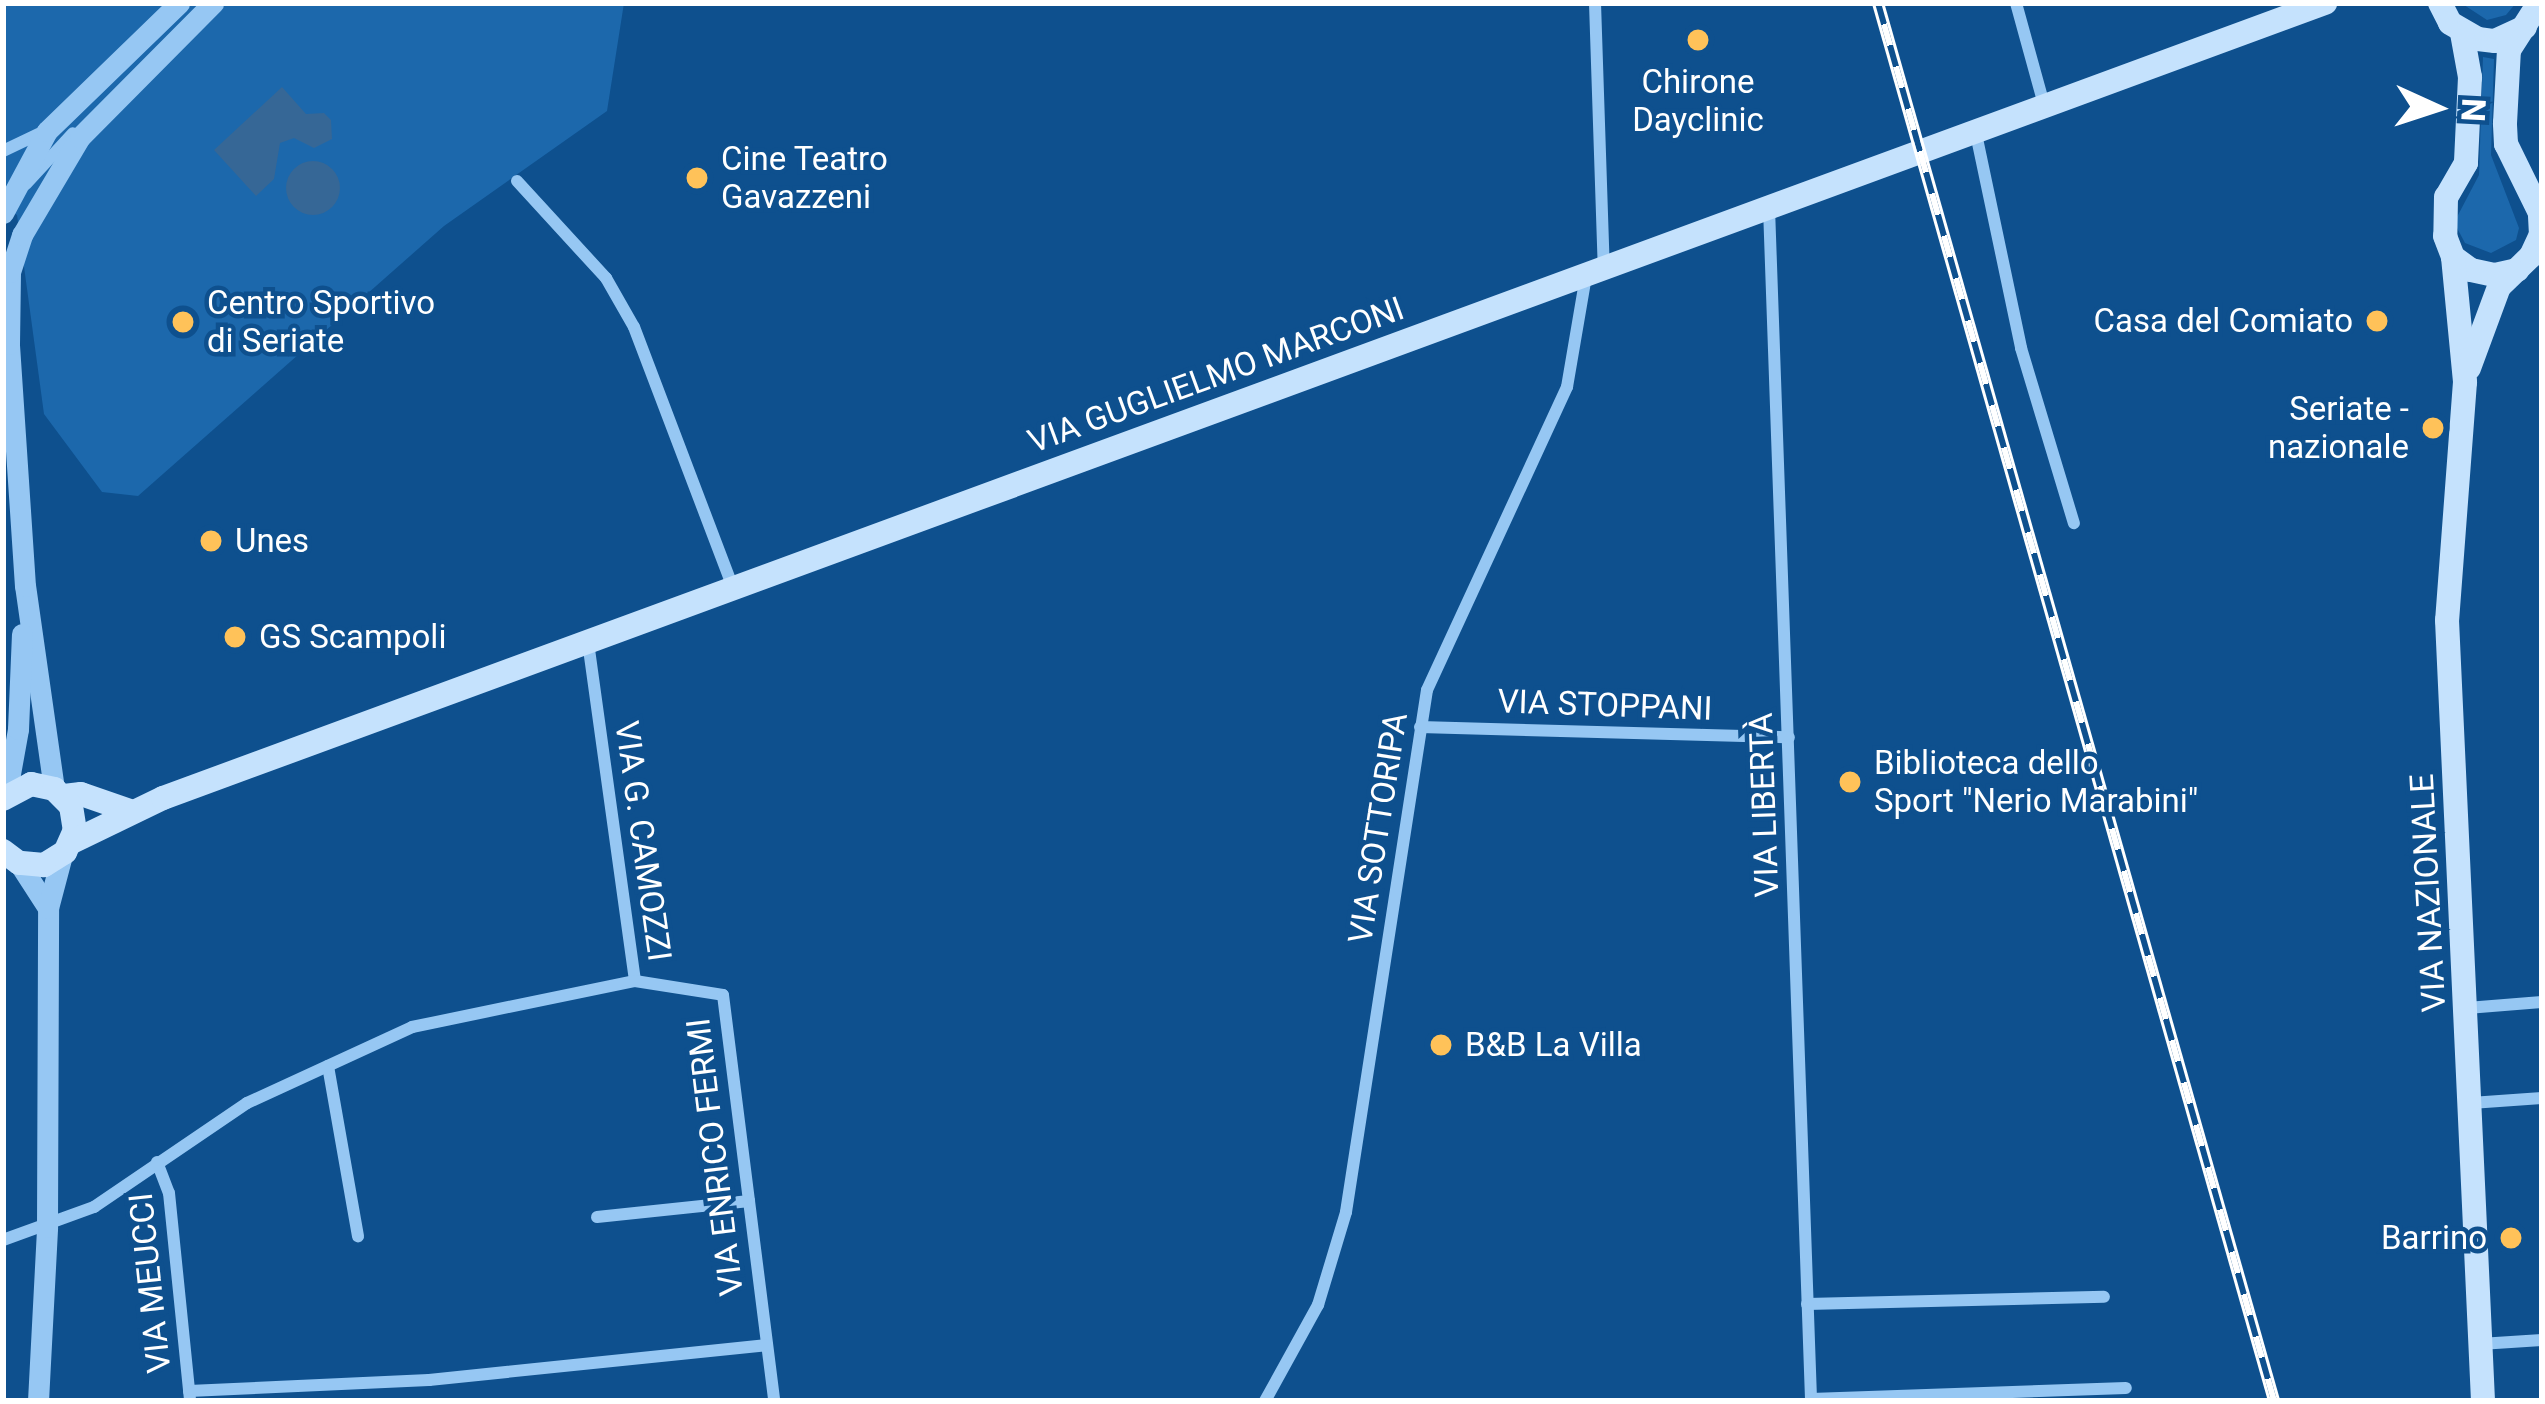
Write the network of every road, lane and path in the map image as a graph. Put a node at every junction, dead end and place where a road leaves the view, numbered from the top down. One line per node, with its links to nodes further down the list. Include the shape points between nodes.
1 (178, 3): 13 (street)
2 (213, 3): 8 (street)
3 (1595, 3): 22 (street, VIA SOTTORIPA)
4 (2016, 3): 11 (street)
5 (2325, 3): 11 (main road, VIA GUGLIELMO MARCONI)
6 (2539, 3): 9 (main road)
7 (2436, 6): 10 (main road)
8 (191, 25): 17 (street, via 136,65); 25 (street, via 80,136 22,235 10,272)
9 (2526, 26): 10 (main road, via 2495,40); 16 (main road, via 2509,50 2505,124 2517,170)
10 (2462, 33): 20 (main road, VIA NAZIONALE, via 2470,77 2466,163 2443,218)
11 (2044, 105): 12 (main road, VIA GUGLIELMO MARCONI)
12 (1975, 129): 18 (main road, VIA GUGLIELMO MARCONI); 26 (street, via 2021,348)
13 (46, 130): 14 (street); 17 (street)
14 (3, 151)
15 (517, 181): 28 (street, via 606,278 634,327)
16 (2537, 189): 19 (main road)
17 (5, 206)
18 (1769, 206): 22 (main road, VIA GUGLIELMO MARCONI); 31 (street, VIA LIBERTÀ)
19 (2542, 235): 21 (main road, VIA NAZIONALE)
20 (2453, 257): 21 (main road, via 2483,273); 23 (main road, VIA NAZIONALE)
21 (2517, 270): 23 (main road, VIA NAZIONALE, via 2499,286)
22 (1595, 272): 28 (main road, VIA GUGLIELMO MARCONI); 30 (street, VIA SOTTORIPA, via 1567,387 1427,690)
23 (2465, 382): 40 (main road, VIA NAZIONALE, via 2447,620)
24 (3, 418): 25 (street)
25 (16, 448): 27 (street)
26 (2074, 523)
27 (14, 588): 32 (street); 33 (street, via 18,729)
28 (734, 588): 29 (main road, VIA GUGLIELMO MARCONI)
29 (588, 641): 34 (main road, VIA GUGLIELMO MARCONI); 38 (street, VIA G. CAMOZZI)
30 (1420, 727): 31 (street, VIA STOPPANI); 60 (street, VIA SOTTORIPA, via 1346,1213 1318,1305)
31 (1789, 737): 51 (street, VIA LIBERTÀ)
32 (59, 793): 33 (main road, via 32,784); 34 (main road); 35 (main road, via 75,817)
33 (4, 798)
34 (130, 811): 35 (main road, VIA GUGLIELMO MARCONI)
35 (67, 849): 36 (main road, VIA GUGLIELMO MARCONI, via 44,865); 37 (street)
36 (8, 857): 37 (street)
37 (48, 908): 47 (street)
38 (635, 981): 41 (street, VIA G. CAMOZZI, via 412,1027); 45 (street, VIA ENRICO FERMI, via 723,994)
39 (2542, 1002): 40 (street)
40 (2467, 1008): 43 (main road, VIA NAZIONALE)
41 (328, 1066): 44 (street, VIA G. CAMOZZI, via 247,1103); 48 (street)
42 (2542, 1098): 43 (street)
43 (2471, 1103): 53 (main road, VIA NAZIONALE)
44 (158, 1162): 47 (street, VIA G. CAMOZZI, via 94,1207); 56 (street, VIA MEUCCI, via 170,1193)
45 (749, 1201): 46 (street); 54 (street, VIA ENRICO FERMI)
46 (597, 1216)
47 (47, 1227): 49 (street, VIA G. CAMOZZI); 58 (street)
48 (358, 1236)
49 (3, 1240)
50 (2104, 1298): 51 (street)
51 (1808, 1304): 57 (street, VIA LIBERTÀ)
52 (2542, 1340): 53 (street)
53 (2480, 1344): 61 (main road, VIA NAZIONALE)
54 (765, 1345): 56 (street); 59 (street, VIA ENRICO FERMI)
55 (2126, 1388): 57 (street)
56 (189, 1396)
57 (1811, 1400)
58 (38, 1401)
59 (774, 1401)
60 (1265, 1401)
61 (2483, 1401)

